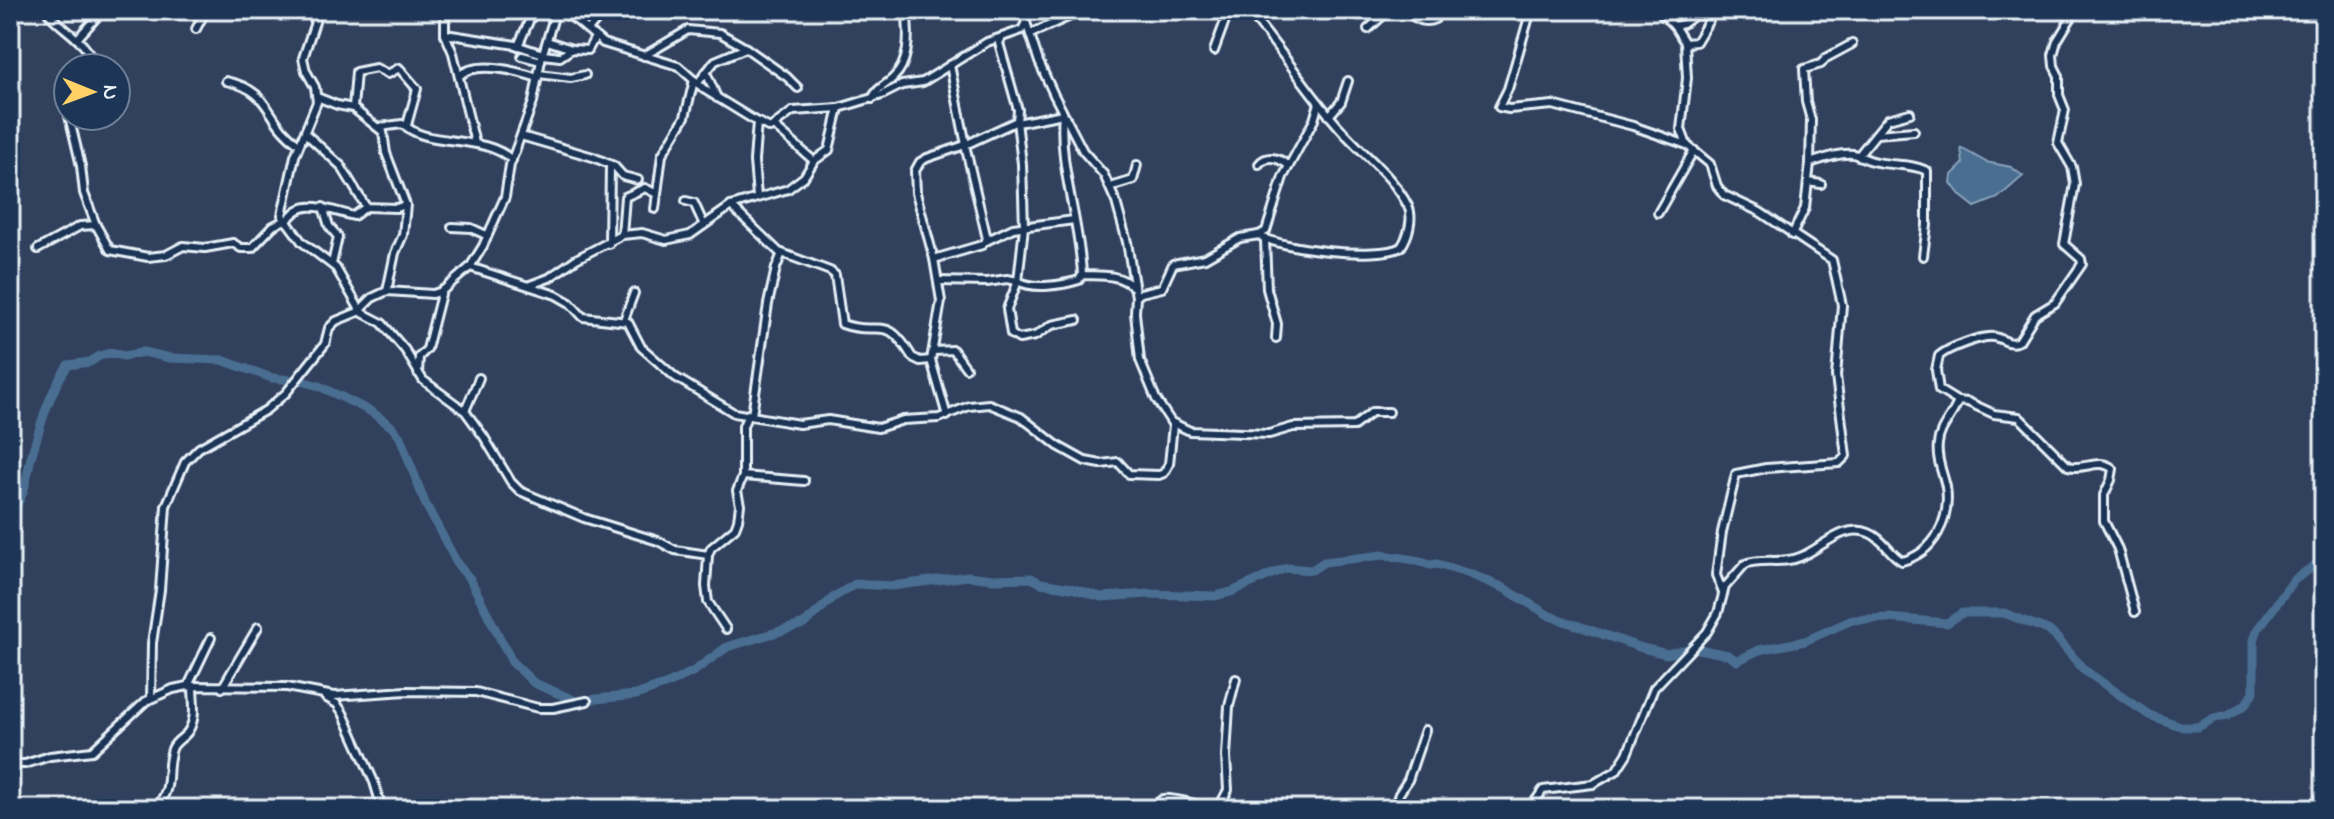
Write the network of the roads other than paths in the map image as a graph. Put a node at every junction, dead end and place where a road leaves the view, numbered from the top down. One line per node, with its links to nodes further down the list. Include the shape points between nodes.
1 (46, 10): 31 (street)
2 (103, 10): 31 (street)
3 (206, 10): 24 (street)
4 (319, 10): 52 (street, via 303,58)
5 (445, 10): 27 (street)
6 (534, 10): 35 (street)
7 (558, 10): 26 (street); 32 (street)
8 (605, 10): 26 (street)
9 (906, 10): 54 (street, via 908,46 900,69)
10 (1022, 10): 22 (street)
11 (1084, 10): 28 (street)
12 (1229, 10): 38 (street)
13 (1247, 10): 55 (street)
14 (1389, 10): 25 (street)
15 (1403, 10): 16 (street, via 1430,21)
16 (1439, 10)
17 (1511, 10): 20 (street)
18 (1658, 10): 23 (street)
19 (2076, 10): 135 (street, via 2057,41 2053,59 2065,110 2058,143 2075,184 2064,244 2082,264 2058,299 2035,315 2019,341 2010,344 1990,337 1939,356 1939,390)
20 (1530, 13): 75 (street, via 1499,107 1553,105)
21 (1713, 13): 23 (street); 33 (street, via 1696,42)
22 (1026, 22): 28 (street); 30 (street, via 1018,33)
23 (1674, 26): 33 (street)
24 (196, 29)
25 (1368, 29)
26 (588, 30): 29 (street)
27 (445, 34): 35 (street); 46 (street)
28 (1030, 34): 58 (street)
29 (595, 37): 37 (street, via 588,50); 41 (street)
30 (1002, 37): 43 (street); 62 (street)
31 (77, 39): 39 (street)
32 (547, 41): 37 (street); 42 (street)
33 (1685, 43): 75 (street, via 1681,129)
34 (1852, 44): 80 (street, via 1804,69)
35 (518, 46): 42 (street)
36 (746, 48): 41 (street, via 720,33 688,30); 44 (street, via 715,61); 51 (street)
37 (572, 49): 42 (street, via 560,57)
38 (1214, 51)
39 (87, 52)
40 (522, 56): 42 (street)
41 (644, 56): 50 (street, via 678,66)
42 (542, 57): 47 (street)
43 (950, 65): 54 (street, via 923,82); 74 (street)
44 (706, 72): 50 (street); 53 (street)
45 (585, 75): 47 (street)
46 (459, 76): 47 (street, via 474,68); 72 (street)
47 (538, 76): 71 (street)
48 (226, 81): 73 (street, via 255,91)
49 (1348, 81): 60 (street)
50 (696, 82): 53 (street); 89 (street, via 685,117 662,155)
51 (798, 88)
52 (317, 97): 56 (street); 68 (street)
53 (718, 98): 61 (street)
54 (872, 99): 57 (street)
55 (1319, 103): 60 (street); 84 (street)
56 (353, 108): 63 (street, via 356,72 376,68 388,74 399,68 417,87); 64 (street)
57 (839, 108): 65 (street, via 797,110); 79 (street, via 829,150)
58 (1063, 112): 62 (street); 88 (street); 98 (street)
59 (1910, 113): 70 (street, via 1888,119)
60 (1329, 116): 108 (street, via 1409,207 1404,242 1398,250 1352,252)
61 (757, 122): 65 (street); 69 (street)
62 (1017, 122): 74 (street); 103 (street)
63 (407, 125): 64 (street); 72 (street, via 414,132)
64 (380, 127): 92 (street)
65 (770, 127): 69 (street); 79 (street)
66 (1914, 131): 70 (street)
67 (73, 132): 100 (street)
68 (305, 133): 73 (street); 95 (street, via 341,166)
69 (758, 133): 90 (street)
70 (1876, 134): 77 (street)
71 (521, 136): 78 (street); 82 (street)
72 (475, 143): 78 (street)
73 (299, 144): 99 (street, via 283,209)
74 (965, 145): 109 (street); 114 (street, via 927,158 915,171)
75 (1687, 145): 76 (street)
76 (1694, 150): 97 (street); 107 (street, via 1710,164 1724,195)
77 (1858, 156): 80 (street, via 1837,154); 113 (street, via 1927,171)
78 (512, 160): 104 (street, via 505,197)
79 (814, 161): 90 (street, via 788,189)
80 (1810, 163): 86 (street)
81 (1259, 164): 84 (street, via 1272,158)
82 (610, 165): 85 (street); 110 (street)
83 (1137, 165): 88 (street, via 1133,180)
84 (1289, 166): 106 (street, via 1266,231)
85 (638, 180)
86 (1808, 182): 87 (street); 107 (street, via 1805,208)
87 (1821, 184)
88 (1110, 187): 121 (street, via 1127,242)
89 (657, 194): 96 (street); 105 (street, via 645,188 625,197)
90 (757, 197): 93 (street)
91 (686, 201): 101 (street, via 695,205)
92 (406, 205): 95 (street); 123 (street)
93 (731, 206): 101 (street); 112 (street)
94 (323, 207): 95 (street, via 354,216); 99 (street, via 301,209); 115 (street, via 338,237)
95 (366, 207)
96 (655, 209)
97 (1658, 213)
98 (1074, 220): 103 (street); 117 (street)
99 (286, 221): 100 (street, via 273,226 252,248 233,243 183,246 148,257 110,250); 115 (street, via 302,242)
100 (96, 225): 111 (street, via 80,226)
101 (704, 225): 105 (street, via 673,239)
102 (452, 227): 104 (street)
103 (1024, 227): 109 (street); 119 (street)
104 (486, 235): 116 (street)
105 (622, 235): 110 (street)
106 (1257, 235): 108 (street); 125 (street, via 1235,240 1205,258 1173,264 1160,290)
107 (1792, 235): 144 (street, via 1827,255 1836,271 1843,315 1836,376 1846,456 1839,463 1736,474 1716,575)
108 (1265, 239): 129 (street)
109 (986, 241): 114 (street)
110 (609, 244): 120 (street)
111 (38, 249)
112 (782, 253): 131 (street, via 835,275 842,324 887,328 912,357); 138 (street)
113 (1923, 256)
114 (934, 259): 118 (street)
115 (332, 264): 126 (street)
116 (470, 267): 120 (street); 122 (street)
117 (1082, 275): 119 (street, via 1070,282 1027,286); 121 (street, via 1120,278)
118 (938, 281): 119 (street); 130 (street, via 941,301)
119 (1018, 281): 128 (street, via 1007,309 1014,338 1030,338 1052,325)
120 (526, 285): 127 (street, via 564,298 583,317)
121 (1132, 286): 125 (street)
122 (442, 290): 123 (street); 133 (street)
123 (387, 291): 126 (street)
124 (634, 293): 127 (street)
125 (1136, 297): 140 (street, via 1140,360)
126 (359, 310): 133 (street, via 382,323); 153 (street, via 332,324 325,344 266,410 199,448 185,462 165,514)
127 (624, 320): 138 (street, via 641,347 681,381 725,409)
128 (1077, 320)
129 (1276, 338)
130 (934, 351): 131 (street); 132 (street, via 953,350)
131 (931, 360): 139 (street)
132 (966, 368)
133 (418, 373): 136 (street)
134 (479, 378): 136 (street)
135 (1957, 401): 144 (street, via 1937,446 1946,508 1935,541 1922,555 1899,560 1870,533 1852,532 1830,538 1793,560 1748,562); 145 (street, via 2019,417 2068,466 2100,463 2113,469 2104,495 2104,521 2118,549)
136 (465, 411): 143 (street, via 520,491 675,550)
137 (1389, 412): 140 (street, via 1372,412 1354,426 1293,427 1269,434 1190,431)
138 (750, 414): 139 (street, via 799,424 828,420 878,428); 141 (street, via 743,432)
139 (947, 416): 140 (street, via 989,404 1021,417 1085,461 1118,462 1129,474 1154,476 1169,464)
140 (1171, 422)
141 (743, 476): 142 (street); 143 (street, via 735,528)
142 (804, 481)
143 (708, 555): 147 (street, via 708,602)
144 (1723, 593): 163 (street, via 1707,632 1654,688 1616,771 1593,784 1543,790)
145 (2135, 612)
146 (258, 627): 151 (street)
147 (726, 629)
148 (211, 638): 150 (street)
149 (1236, 679): 161 (street, via 1229,706 1229,785)
150 (190, 686): 151 (street); 153 (street); 157 (street, via 194,714 188,732 173,748 168,787)
151 (222, 688): 152 (street, via 287,687)
152 (321, 695): 154 (street, via 476,692 538,708); 158 (street, via 343,713)
153 (151, 698): 156 (street, via 92,751)
154 (587, 701)
155 (1425, 730): 162 (street)
156 (10, 764)
157 (155, 809)
158 (382, 809)
159 (1152, 809): 160 (street, via 1169,799)
160 (1212, 809)
161 (1218, 809)
162 (1394, 809)
163 (1530, 809)

